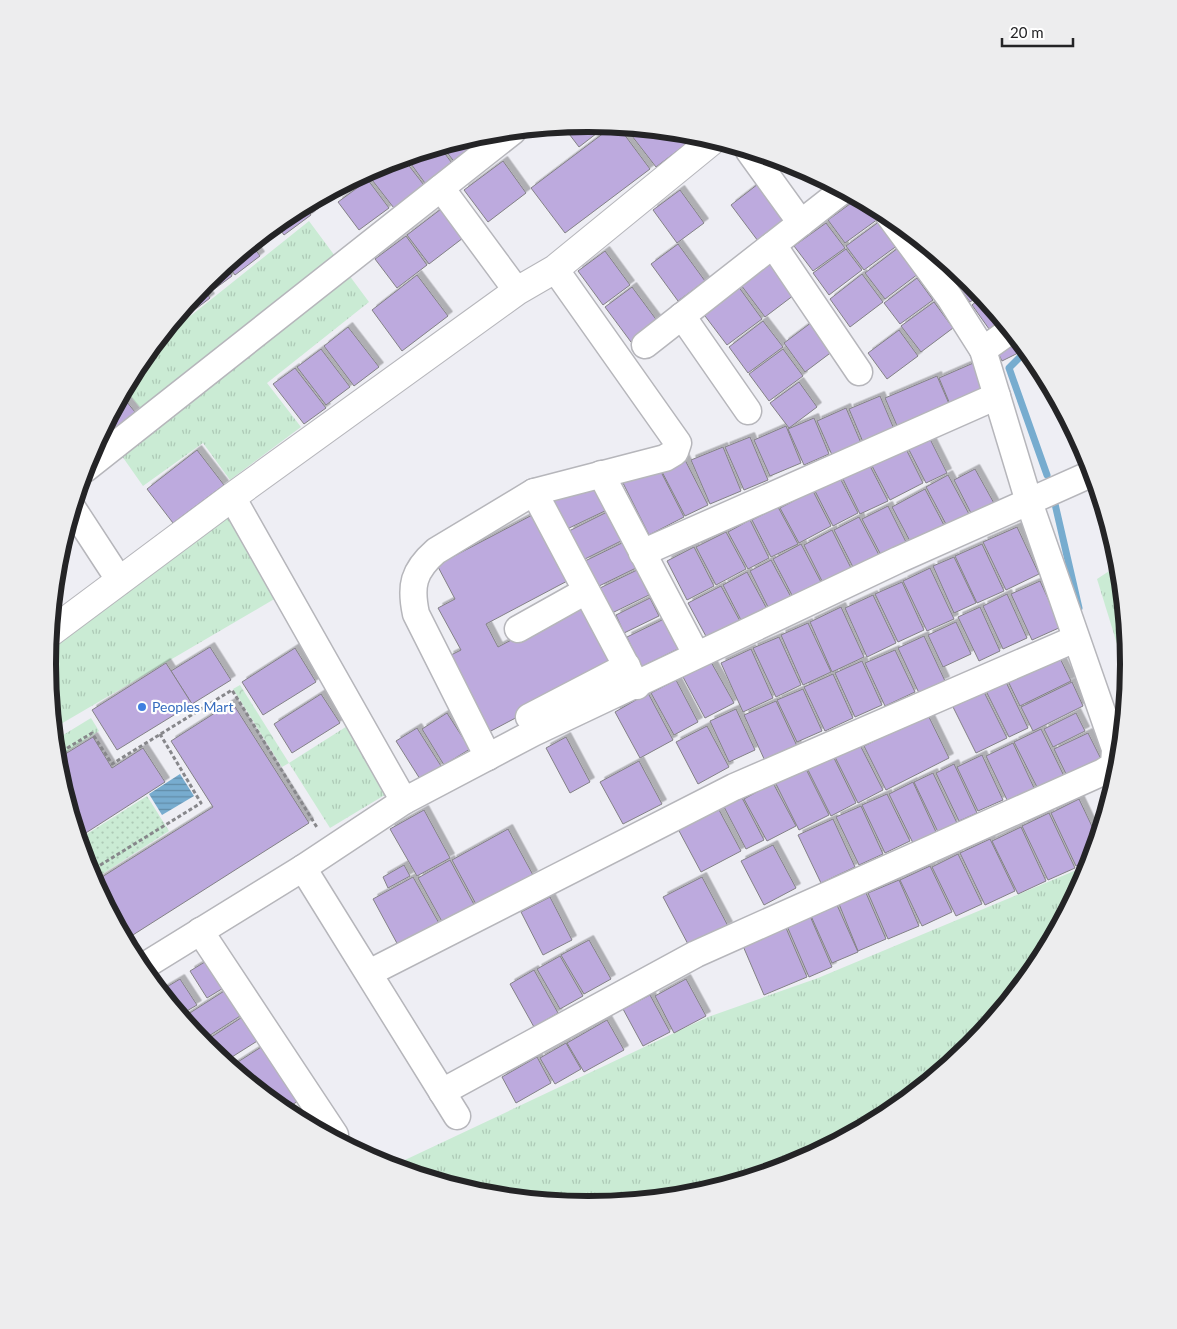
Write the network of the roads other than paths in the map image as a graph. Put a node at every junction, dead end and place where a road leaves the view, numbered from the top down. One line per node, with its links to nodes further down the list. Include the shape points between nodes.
1 (502, 139): 4 (street)
2 (707, 146): 10 (street)
3 (755, 159): 6 (street)
4 (441, 188): 11 (street); 19 (street)
5 (837, 194): 6 (street)
6 (801, 223): 7 (street)
7 (773, 245): 12 (street); 16 (street)
8 (922, 250): 9 (street)
9 (932, 260): 15 (street, via 950,298)
10 (555, 269): 11 (street); 20 (street, via 678,443 675,452 664,458)
11 (517, 291): 23 (street)
12 (682, 316): 14 (street); 18 (street)
13 (1005, 333): 15 (street)
14 (645, 345)
15 (983, 350): 17 (street)
16 (859, 372)
17 (997, 396): 24 (street); 26 (street)
18 (748, 411)
19 (99, 457)
20 (600, 474): 22 (street); 26 (street)
21 (1086, 476): 24 (street)
22 (534, 492): 28 (street); 35 (street, via 436,552 422,562 415,577 412,595 416,614)
23 (232, 497): 27 (street); 37 (street)
24 (1029, 502): 31 (street); 32 (street)
25 (77, 516): 27 (street)
26 (642, 553): 32 (street)
27 (120, 582): 29 (street)
28 (586, 591): 30 (street); 33 (street)
29 (57, 627)
30 (518, 629)
31 (1076, 639): 34 (street); 41 (street, via 734,787)
32 (696, 654): 33 (street)
33 (632, 676): 35 (street, via 533,733)
34 (1114, 747)
35 (484, 750): 37 (street)
36 (1111, 767): 42 (street, via 696,954)
37 (404, 802): 38 (street)
38 (303, 868): 39 (street); 41 (street)
39 (200, 931): 40 (street); 44 (street)
40 (142, 954)
41 (369, 973): 42 (street)
42 (442, 1092): 43 (street)
43 (457, 1116)
44 (332, 1130)

